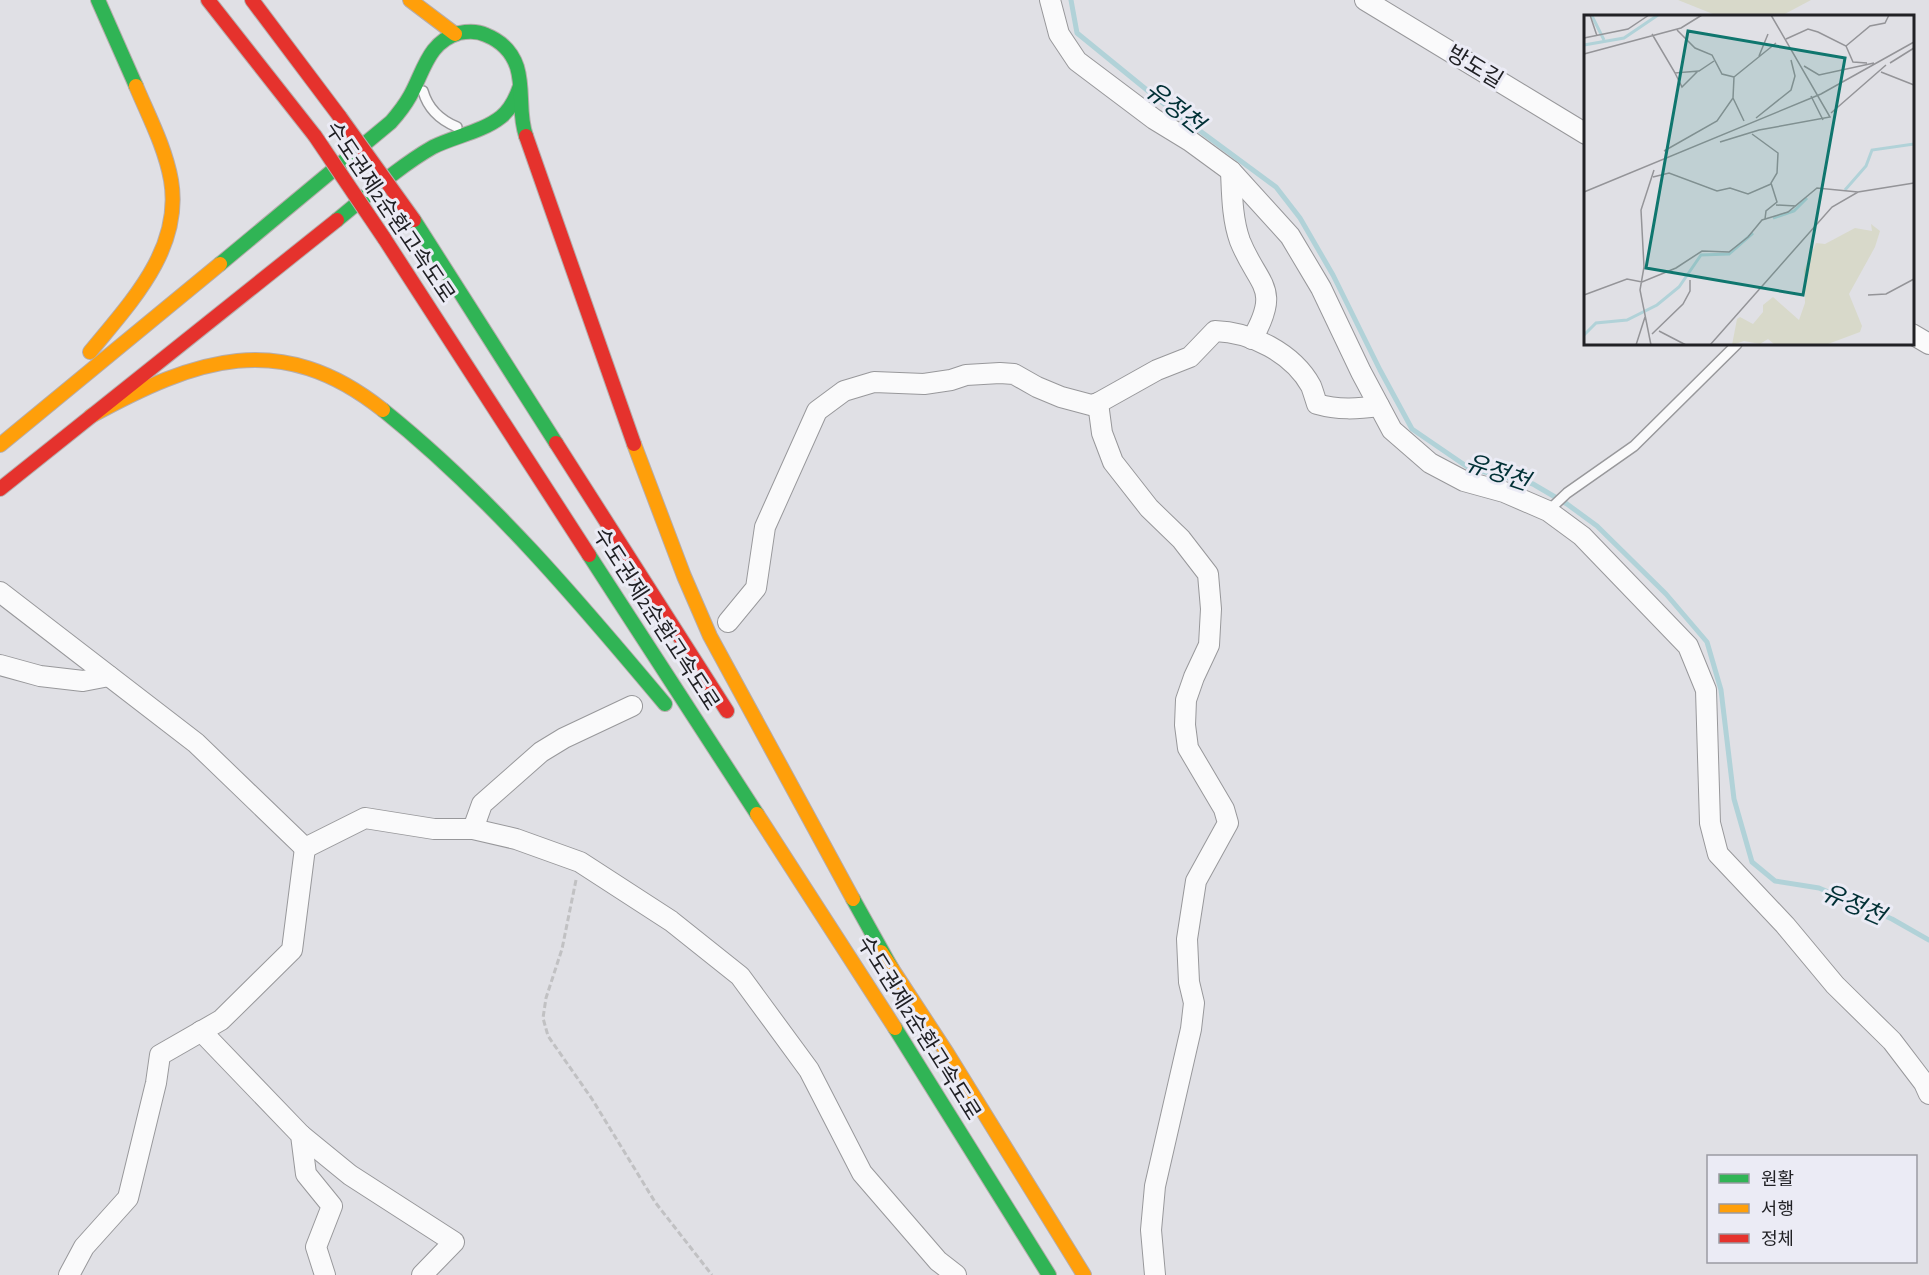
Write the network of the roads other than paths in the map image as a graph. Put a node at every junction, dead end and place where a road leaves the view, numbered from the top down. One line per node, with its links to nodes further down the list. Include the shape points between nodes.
1 (98, 0): 19 (highway, via 163,146 171,178 171,224 166,242 145,280)
2 (208, 0): 36 (highway, 수도권제2순환고속도로, bridge, via 315,136 384,238)
3 (252, 0): 30 (highway, 수도권제2순환고속도로, bridge, via 414,220)
4 (410, 0): 7 (highway)
5 (1050, 0): 12 (street, via 1059,34 1077,61)
6 (1365, 0): 11 (street, 방도길)
7 (455, 34): 8 (highway, via 441,41); 9 (highway, via 471,31 501,42 512,54)
8 (423, 68): 10 (lane, via 425,99 434,112 460,129); 19 (highway, via 405,106 391,122)
9 (520, 86): 10 (highway, via 506,115); 35 (highway, via 523,127 684,576 742,697)
10 (477, 129): 20 (highway, via 411,161)
11 (1584, 133)
12 (1231, 171): 14 (street, via 1239,240 1263,282 1267,298 1262,321); 18 (street, via 1290,236 1321,288)
13 (1914, 335): 15 (street)
14 (1252, 339): 17 (street, via 1215,332 1190,357 1156,370); 18 (street, via 1274,349 1297,367 1317,404 1356,409)
15 (1929, 344)
16 (1736, 345): 23 (lane, via 1634,446)
17 (1098, 403): 25 (street, via 1091,405 1060,397 1014,374 1000,373 924,384 874,382 844,391 817,411 765,527 756,588); 46 (street, via 1102,434 1113,462 1208,574 1209,645 1186,700 1185,725 1188,748 1224,809 1228,823 1196,881 1187,939 1194,1003 1155,1186 1151,1230)
18 (1379, 406): 23 (street, via 1392,430 1430,463 1464,481 1504,492)
19 (45, 408): 21 (highway)
20 (91, 416): 22 (highway); 29 (highway, via 176,374 238,359 293,364 354,389 454,470 576,597)
21 (0, 445)
22 (0, 489)
23 (1548, 511): 38 (street, via 1582,536 1688,646 1706,690 1710,824 1718,854 1785,924 1835,985 1893,1041)
24 (0, 592): 27 (street)
25 (728, 622)
26 (0, 665): 27 (street, via 40,676 83,681)
27 (109, 676): 34 (street, via 196,743)
28 (632, 706): 33 (street, via 541,752 482,804)
29 (674, 716)
30 (733, 719)
31 (702, 754): 36 (highway)
32 (777, 789): 35 (highway, 수도권제2순환고속도로)
33 (472, 829): 34 (street, via 434,829 365,818); 43 (street, via 516,839 580,862 671,921 740,976 809,1070 862,1173 938,1261)
34 (305, 848): 37 (street, via 292,950 221,1020)
35 (892, 969): 45 (highway, 수도권제2순환고속도로)
36 (874, 995): 44 (highway, 수도권제2순환고속도로)
37 (201, 1031): 39 (street); 40 (street, via 160,1055 128,1198 84,1247)
38 (1929, 1094)
39 (301, 1135): 41 (street, via 306,1174 332,1206 316,1247); 42 (street, via 350,1175 454,1242)
40 (69, 1275)
41 (325, 1275)
42 (422, 1275)
43 (956, 1275)
44 (1050, 1275)
45 (1084, 1275)
46 (1155, 1275)

